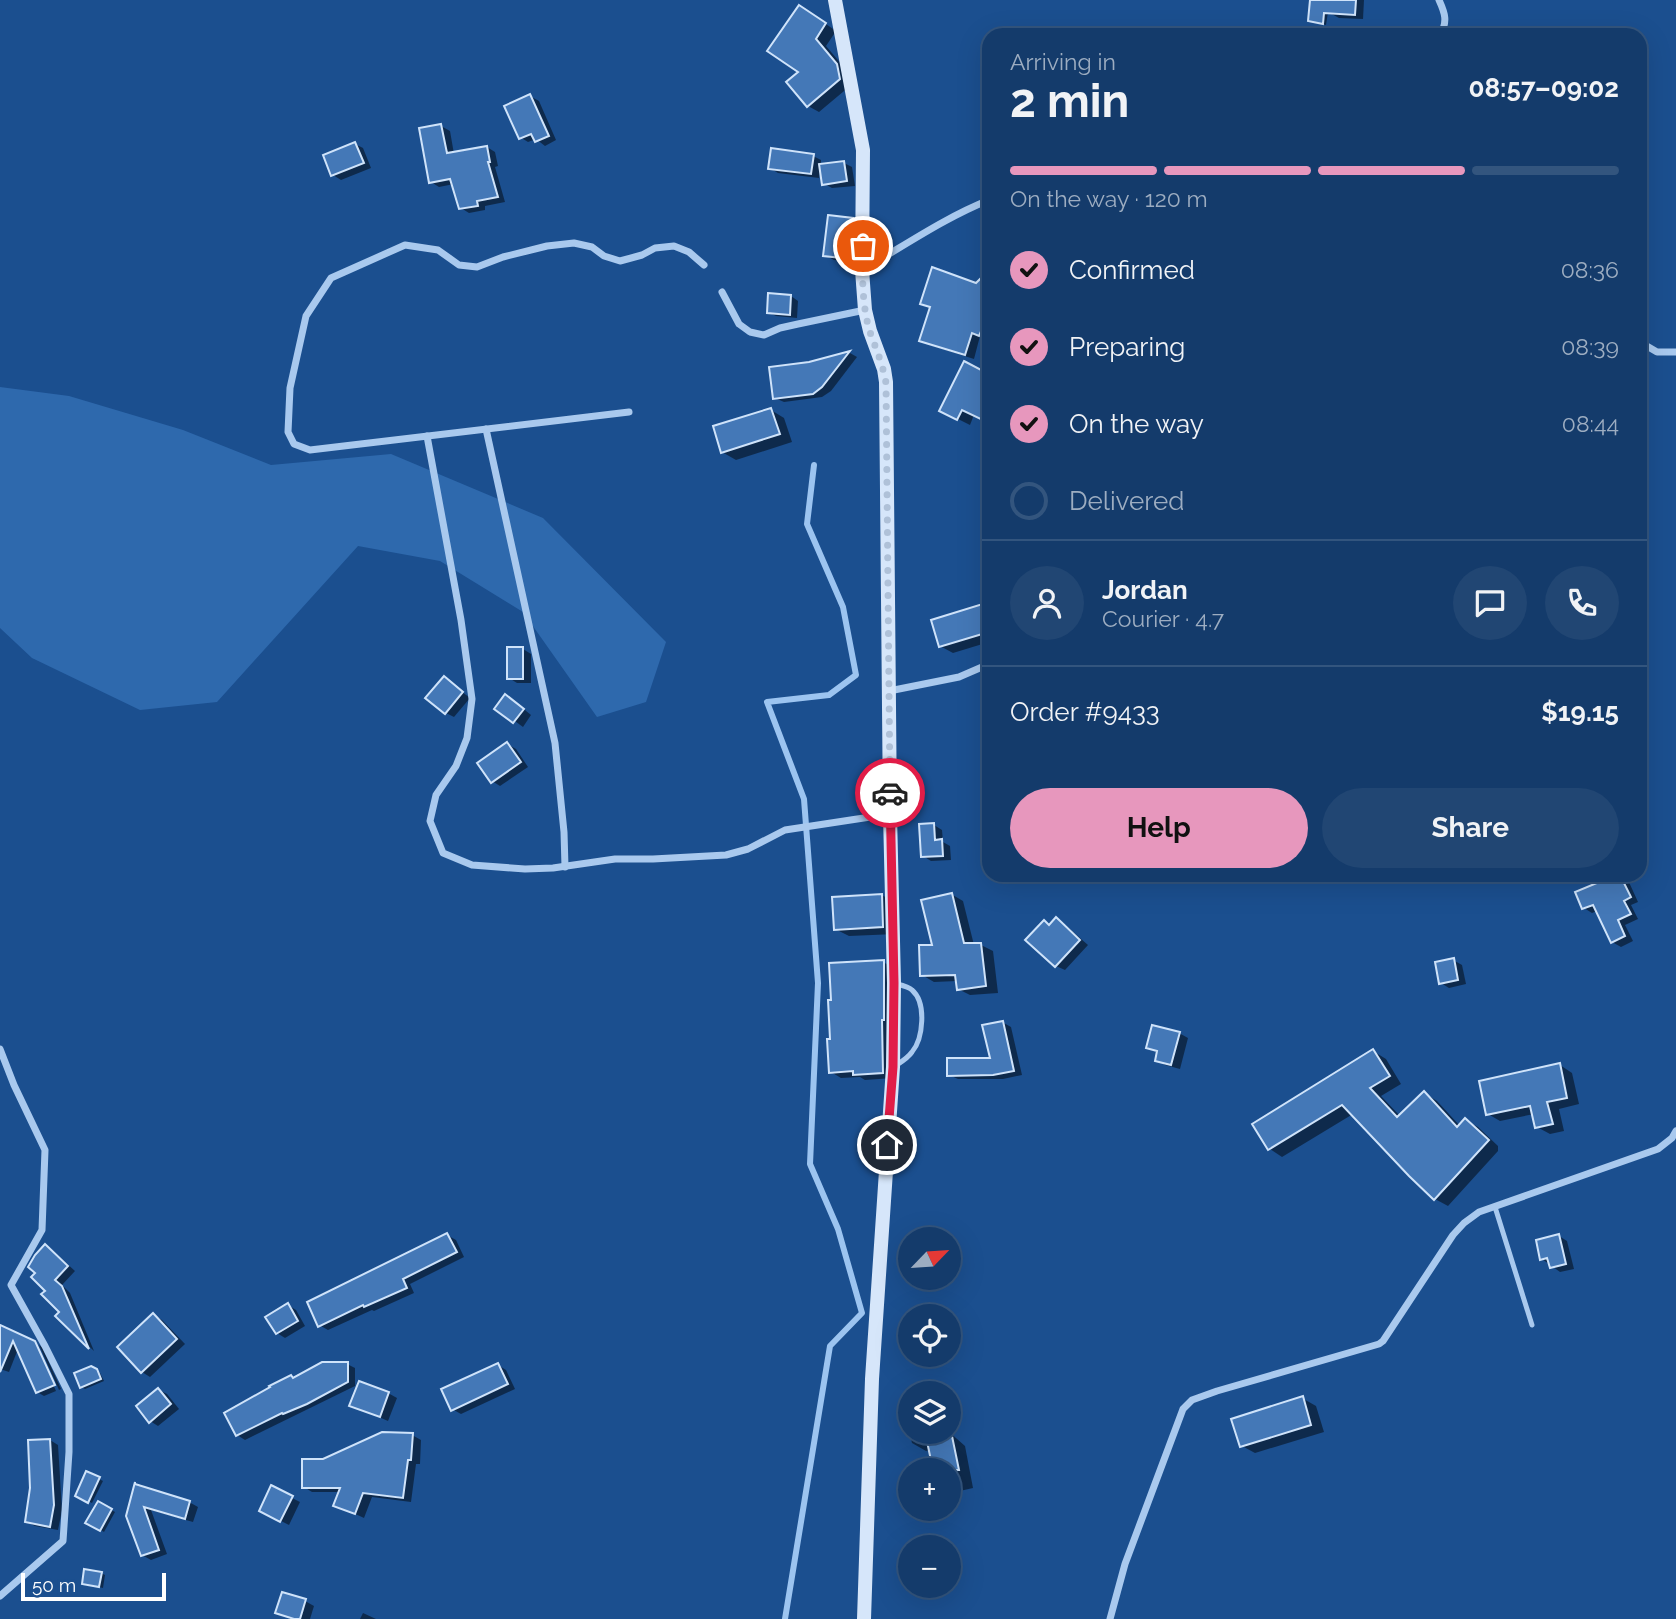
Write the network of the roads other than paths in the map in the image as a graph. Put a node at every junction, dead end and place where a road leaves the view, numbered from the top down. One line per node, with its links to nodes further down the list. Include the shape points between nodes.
1 (835, 0): 6 (street, via 863,150)
2 (1439, 0): 3 (street, via 1445,12)
3 (1444, 28)
4 (982, 203): 6 (street)
5 (704, 265): 13 (street, via 674,246 620,261 574,243 547,246 477,267 459,265 438,250 405,245 331,278 306,316 290,388 288,432 294,444 310,450)
6 (862, 270): 8 (street)
7 (722, 292): 8 (street, via 739,324 764,335)
8 (865, 310): 15 (street, via 886,383)
9 (1647, 346): 10 (street, via 1657,352)
10 (1676, 352)
11 (629, 412): 12 (street)
12 (486, 429): 13 (street); 17 (street, via 555,743)
13 (427, 436): 17 (street, via 472,699 467,737 456,766 436,795 430,821 443,853 472,864)
14 (982, 667): 15 (street, via 959,677)
15 (889, 691): 16 (street)
16 (890, 814): 17 (street, via 785,830 726,855 615,859); 18 (street)
17 (565, 867)
18 (894, 983): 20 (street); 20 (lane, via 912,989 922,1018 920,1041)
19 (0, 1049): 24 (street, via 45,1150 42,1230 12,1285 69,1394 63,1541)
20 (893, 1067): 25 (street, via 872,1380)
21 (1676, 1131): 22 (street, via 1658,1149)
22 (1494, 1207): 23 (lane); 26 (street, via 1479,1212 1453,1236 1379,1344 1217,1391 1192,1400 1183,1409 1125,1564)
23 (1532, 1325)
24 (0, 1596)
25 (864, 1619)
26 (1110, 1619)

